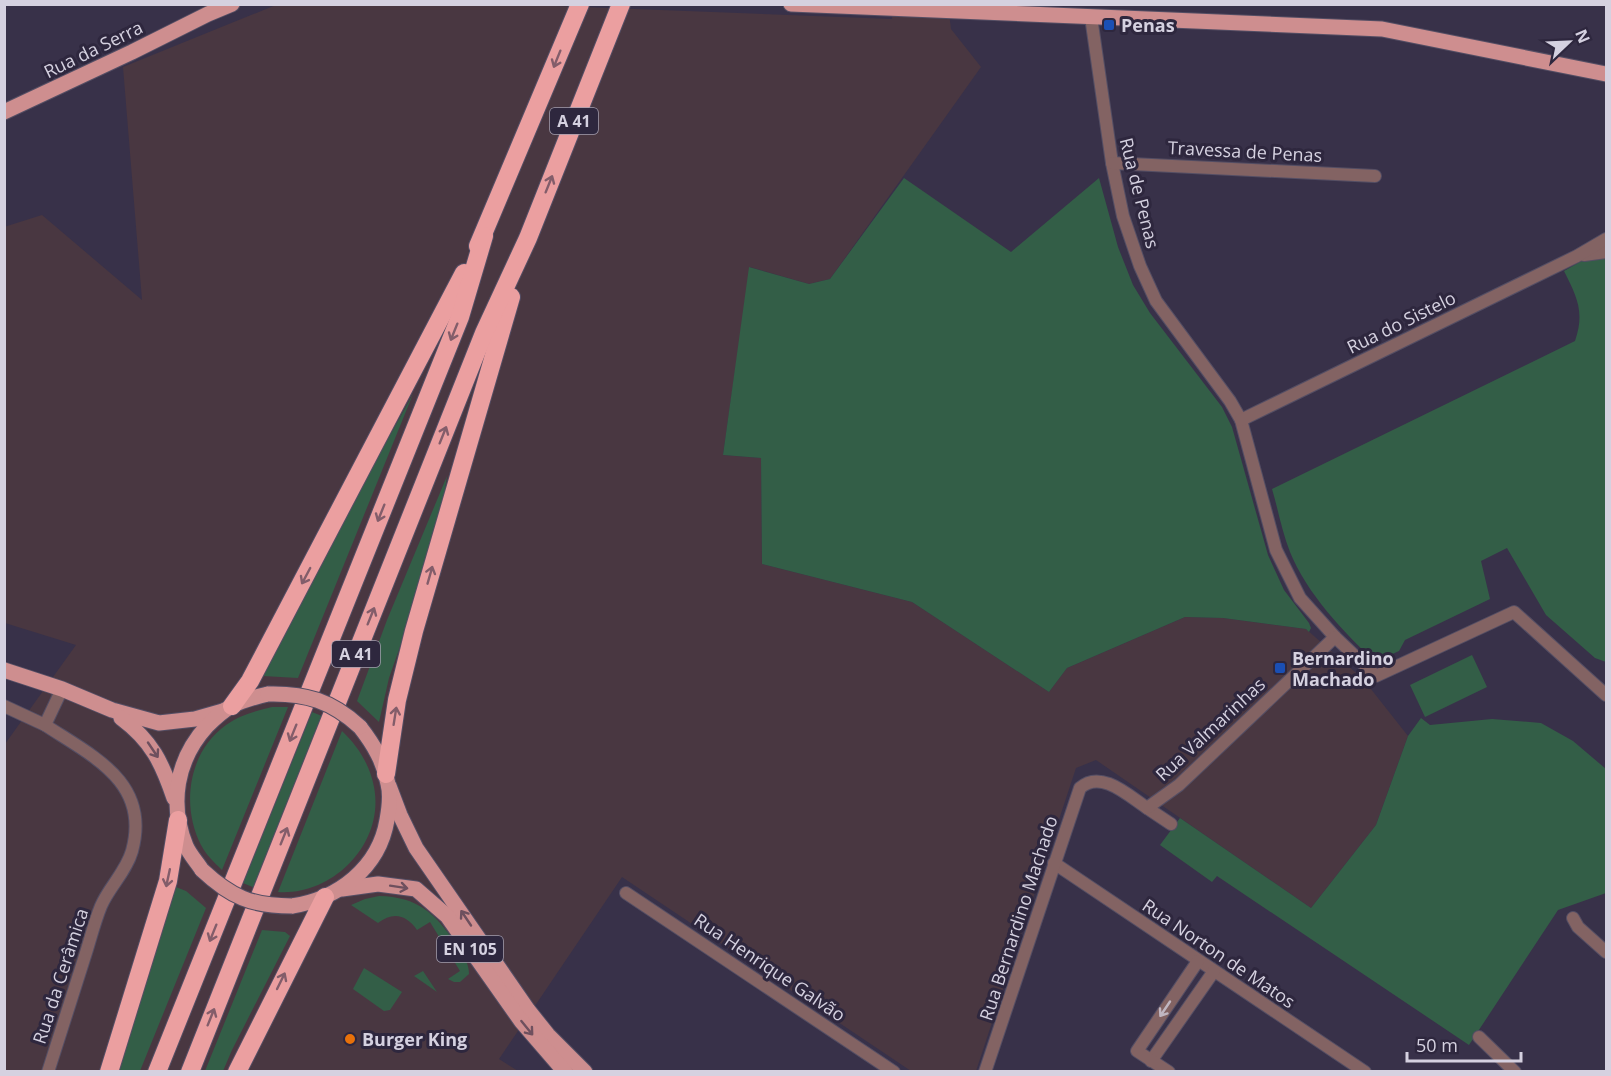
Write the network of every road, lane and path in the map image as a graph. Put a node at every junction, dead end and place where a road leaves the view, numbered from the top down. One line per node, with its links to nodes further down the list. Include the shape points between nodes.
1 (232, 4): 8 (main road, Rua da Serra)
2 (579, 4): 11 (highway, A 41, one-way to 11)
3 (621, 4): 12 (highway, A 41, one-way to 3)
4 (791, 4): 5 (main road)
5 (907, 7): 6 (main road)
6 (1091, 17): 7 (main road, via 1382,29); 9 (street, Rua de Penas)
7 (1606, 74)
8 (4, 112)
9 (1112, 163): 10 (street, Travessa de Penas); 16 (street, Rua de Penas, via 1123,216 1156,301 1230,400)
10 (1376, 176)
11 (484, 236): 22 (highway, one-way to 22, via 250,681); 41 (highway, A 41, one-way to 41, via 460,317)
12 (528, 238): 25 (highway, one-way to 12, via 397,700 414,631); 42 (highway, A 41, one-way to 12, via 484,333)
13 (1606, 239): 15 (street, Rua do Sistelo)
14 (1606, 252): 15 (street, Rua do Sistelo)
15 (1576, 256): 16 (street, Rua do Sistelo)
16 (1240, 420): 17 (street, Rua de Penas, via 1276,550 1300,598)
17 (1335, 637): 20 (street, via 1376,676 1514,612); 26 (street, Rua Valmarinhas, via 1179,785)
18 (4, 670): 19 (main road, EN 105)
19 (62, 689): 23 (main road, EN 105); 24 (street)
20 (1606, 694)
21 (4, 706): 24 (street, Rua da Cerâmica)
22 (228, 708): 23 (main road, EN 105, via 195,719 159,723); 25 (main road, EN 105, bridge, via 267,694 291,693 322,701 360,727 373,744); 27 (main road, EN 105, via 198,736 185,759 178,779)
23 (112, 710): 27 (main road, EN 105, one-way to 27, via 137,730 157,754)
24 (45, 725): 39 (street, Rua da Cerâmica, via 119,777 128,792 136,832 120,878 101,905)
25 (387, 780): 30 (main road, EN 105, via 389,809 380,846 365,869); 45 (main road, EN 105, one-way to 25, via 528,1010 416,848)
26 (1148, 808): 28 (street); 29 (street, Rua Bernardino Machado, via 1115,787 1100,780 1091,781 1080,788)
27 (177, 811): 32 (main road, EN 105, bridge, via 187,849 202,870 228,892 270,906 292,906); 40 (highway, one-way to 40, via 168,881)
28 (1171, 824)
29 (1054, 864): 35 (street, Rua Norton de Matos); 47 (street, Rua Bernardino Machado)
30 (342, 889): 32 (main road, EN 105); 44 (main road, EN 105, one-way to 44, via 378,884 416,889 447,916 521,1021)
31 (626, 893): 46 (street, Rua Henrique Galvão)
32 (325, 897): 43 (highway, one-way to 32)
33 (1572, 918): 34 (street)
34 (1606, 952)
35 (1198, 961): 36 (street, Rua Norton de Matos); 38 (street, one-way to 38, via 1137,1051)
36 (1214, 971): 38 (street); 49 (street, Rua Norton de Matos)
37 (1479, 1037): 50 (street)
38 (1151, 1061): 48 (street)
39 (48, 1071)
40 (109, 1071)
41 (157, 1071)
42 (190, 1071)
43 (237, 1071)
44 (565, 1071)
45 (585, 1071)
46 (894, 1071)
47 (985, 1071)
48 (1169, 1071)
49 (1365, 1071)
50 (1515, 1071)

